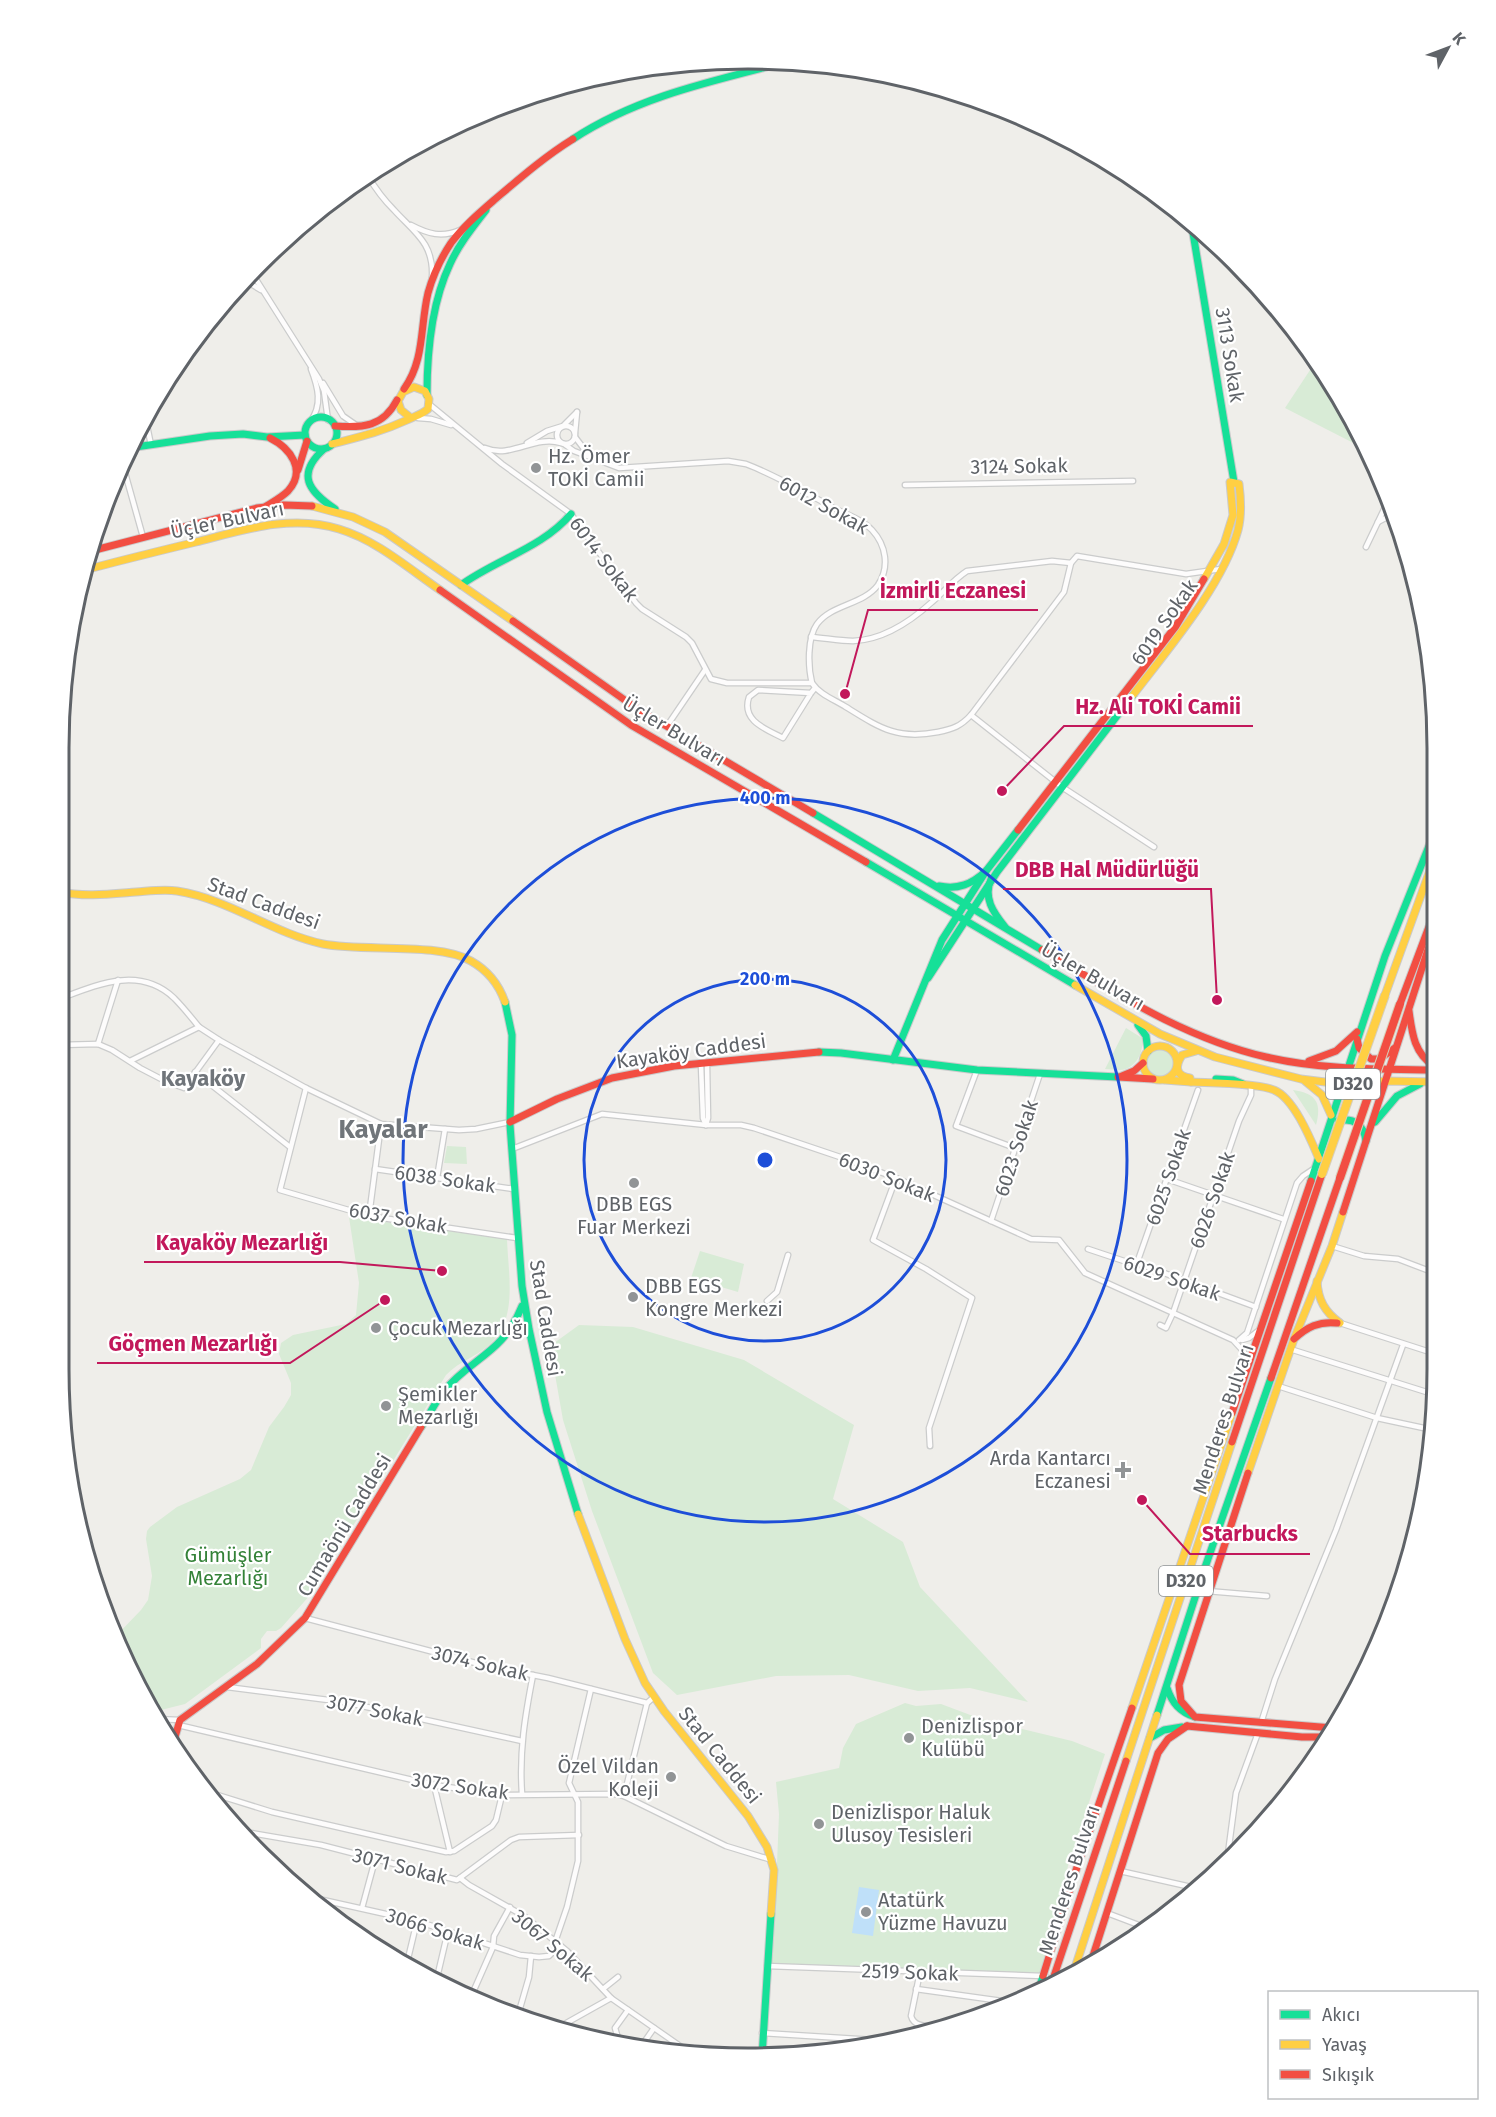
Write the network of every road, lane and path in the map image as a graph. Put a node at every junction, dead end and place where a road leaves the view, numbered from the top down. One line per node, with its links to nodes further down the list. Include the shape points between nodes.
1 (761, 69): 3 (main road, via 618,113 557,149)
2 (372, 182): 4 (street)
3 (490, 203): 5 (main road); 14 (main road, via 456,252 441,284)
4 (406, 222): 5 (street, via 431,234); 8 (street, via 431,256)
5 (461, 229): 8 (main road)
6 (1193, 236): 38 (main road, 3113 Sokak)
7 (257, 280): 10 (street)
8 (432, 281): 13 (main road, via 416,371)
9 (253, 284): 10 (street)
10 (264, 292): 11 (street)
11 (308, 361): 12 (street); 19 (street, via 318,395 318,409)
12 (316, 373): 18 (street, via 324,391); 21 (street, via 343,416)
13 (404, 389): 14 (main road, via 419,388); 15 (main road)
14 (427, 395): 16 (main road)
15 (398, 398): 17 (main road, via 399,408); 21 (main road, via 386,418)
16 (429, 404): 17 (main road, via 424,413); 23 (street, 6014 Sokak)
17 (413, 418): 23 (street, 6014 Sokak, via 431,418); 32 (main road, via 381,432)
18 (328, 420): 19 (main road); 20 (main road)
19 (310, 422): 27 (main road)
20 (335, 426): 21 (main road); 32 (main road, via 336,436)
21 (362, 426)
22 (563, 426): 25 (street, 6012 Sokak); 25 (street, via 578,412); 28 (street, via 557,433); 31 (street, 6012 Sokak)
23 (454, 427): 29 (street, 6014 Sokak)
24 (148, 431): 30 (street)
25 (575, 435): 28 (street, via 570,443); 34 (street, 6012 Sokak)
26 (267, 437): 27 (main road); 30 (main road, via 210,436); 35 (main road, via 288,448)
27 (306, 438): 32 (main road, via 315,448); 35 (main road)
28 (563, 443): 31 (street, 6012 Sokak, via 548,440); 34 (street, 6012 Sokak)
29 (477, 444): 31 (street, 6012 Sokak, via 494,452); 43 (street, 6014 Sokak)
30 (151, 445): 33 (main road)
31 (525, 445)
32 (329, 446): 42 (main road, via 310,463 308,480 318,498)
33 (140, 447)
34 (590, 456): 54 (street, 6012 Sokak, via 626,469 728,461 746,464 871,529 885,555 884,573 870,593 819,622)
35 (297, 471): 40 (main road, via 288,492)
36 (126, 477): 46 (street)
37 (1133, 481): 39 (street, 3124 Sokak)
38 (1234, 483): 51 (main road, 6019 Sokak, via 1242,497 1242,513); 52 (main road, 6019 Sokak, via 1233,515)
39 (905, 484)
40 (265, 507): 42 (main road, Üçler Bulvarı, via 301,505); 46 (main road, Üçler Bulvarı)
41 (1384, 510): 45 (street)
42 (340, 512): 53 (main road, Üçler Bulvarı, via 375,525)
43 (571, 514): 53 (main road, via 552,534); 55 (street, 6014 Sokak, via 636,603 686,637)
44 (1386, 518): 45 (street)
45 (1378, 522): 47 (street)
46 (143, 538): 48 (main road, Üçler Bulvarı)
47 (1366, 547)
48 (99, 548)
49 (1071, 563): 52 (street, via 1079,556 1186,574); 54 (street, via 1052,561 966,571 933,602 886,633 853,641); 59 (street, via 1064,592)
50 (93, 568): 70 (main road, Üçler Bulvarı, via 278,522 324,525 353,534 389,554 631,725)
51 (1221, 568): 52 (street); 62 (main road, 6019 Sokak, via 1182,630)
52 (1210, 570): 61 (main road, 6019 Sokak, via 1176,626)
53 (461, 585): 60 (main road, Üçler Bulvarı)
54 (811, 637): 56 (street)
55 (705, 670): 56 (street, via 711,679 728,683); 60 (street)
56 (812, 683): 57 (street)
57 (815, 688): 58 (street); 59 (street, via 897,733 919,736 957,728)
58 (811, 693): 58 (street, via 783,738 755,723 748,710 749,697 758,690)
59 (971, 715): 61 (street)
60 (667, 726): 66 (main road, Üçler Bulvarı)
61 (1055, 781): 62 (street); 65 (main road, 6019 Sokak)
62 (1062, 787): 63 (street); 65 (main road, 6019 Sokak)
63 (1154, 847)
64 (1427, 852): 79 (main road)
65 (989, 875): 66 (main road, via 957,887 943,887); 69 (main road, 6019 Sokak); 71 (main road, via 988,902)
66 (923, 878): 69 (main road, Üçler Bulvarı)
67 (1427, 879): 157 (main road, Menderes Bulvarı / D320, bridge)
68 (69, 893): 111 (main road, Stad Caddesi, via 94,896 176,891 340,947 427,952 470,960 498,986 507,1008 513,1048)
69 (968, 906): 70 (main road, 6019 Sokak); 71 (main road, Üçler Bulvarı)
70 (960, 918): 77 (main road, Üçler Bulvarı); 86 (main road, 6019 Sokak, via 942,940)
71 (1016, 935): 88 (main road, Üçler Bulvarı, via 1192,1033 1267,1057)
72 (1427, 935): 76 (main road, Menderes Bulvarı)
73 (1427, 966): 76 (main road)
74 (118, 980): 75 (street); 78 (street, Kayaköy Caddesi, via 141,982 163,990); 82 (street)
75 (69, 996)
76 (1405, 1005): 83 (main road); 89 (main road, via 1416,1049); 154 (main road, Menderes Bulvarı / D320, bridge, via 1340,1178)
77 (1133, 1019): 84 (main road, via 1146,1036); 85 (main road, Üçler Bulvarı)
78 (199, 1027): 80 (street, Kayaköy Caddesi); 87 (street)
79 (1359, 1028): 83 (main road, via 1356,1041 1371,1059 1379,1059); 88 (main road, via 1333,1053); 93 (main road)
80 (219, 1040): 97 (street); 108 (street, Kayaköy Caddesi)
81 (69, 1044): 82 (street)
82 (98, 1044): 87 (street)
83 (1397, 1046): 96 (main road)
84 (1148, 1051): 90 (main road); 92 (main road, via 1166,1047)
85 (1197, 1051): 92 (main road, via 1182,1055); 100 (main road, Üçler Bulvarı)
86 (893, 1060): 91 (main road, Kayaköy Caddesi, via 816,1052); 95 (main road, Kayaköy Caddesi)
87 (130, 1061): 97 (street, via 184,1088)
88 (1304, 1062): 93 (main road, Üçler Bulvarı)
89 (1427, 1062)
90 (1143, 1063): 99 (main road, via 1130,1074); 101 (main road, via 1146,1073)
91 (704, 1064): 111 (main road, Kayaköy Caddesi, via 612,1078); 113 (street)
92 (1177, 1066): 101 (main road, via 1171,1076); 102 (main road, via 1181,1075)
93 (1346, 1068): 96 (main road, Üçler Bulvarı); 106 (main road)
94 (1427, 1068): 96 (main road, Üçler Bulvarı)
95 (977, 1070): 98 (main road, Kayaköy Caddesi); 120 (street, via 956,1126)
96 (1389, 1070): 103 (main road)
97 (195, 1072): 118 (street)
98 (1040, 1074): 99 (main road, Kayaköy Caddesi); 120 (street, 6023 Sokak)
99 (1118, 1077): 101 (main road, Kayaköy Caddesi)
100 (1301, 1079): 106 (main road, Üçler Bulvarı); 110 (main road, via 1320,1091)
101 (1158, 1080): 102 (main road, Kayaköy Caddesi)
102 (1190, 1080): 107 (main road, via 1233,1080)
103 (1386, 1081): 104 (main road, Üçler Bulvarı); 106 (main road, Üçler Bulvarı); 114 (main road)
104 (1427, 1082)
105 (1427, 1083): 114 (main road, via 1397,1096)
106 (1341, 1084): 110 (main road)
107 (1251, 1087): 121 (main road, via 1272,1088 1283,1095 1311,1138); 128 (street, 6026 Sokak)
108 (306, 1088): 112 (street, Kayaköy Caddesi); 118 (street)
109 (1198, 1090): 126 (street, 6025 Sokak)
110 (1331, 1115): 115 (main road)
111 (510, 1122): 116 (street, Kayaköy Caddesi); 119 (main road, Stad Caddesi)
112 (381, 1124): 116 (street, Kayaköy Caddesi); 123 (street)
113 (706, 1125): 119 (street, 6030 Sokak, via 602,1114); 125 (street, 6030 Sokak, via 754,1128)
114 (1371, 1128): 117 (main road)
115 (1328, 1129): 117 (main road, via 1338,1120 1350,1119 1362,1126); 121 (main road)
116 (446, 1130): 124 (street)
117 (1366, 1142): 133 (main road)
118 (290, 1147): 129 (street, 6037 Sokak, via 280,1190)
119 (512, 1149): 127 (main road, Stad Caddesi)
120 (1015, 1149): 131 (street, 6023 Sokak)
121 (1318, 1159): 122 (main road)
122 (1315, 1168): 130 (street, via 1297,1183); 146 (main road)
123 (375, 1169): 124 (street, 6038 Sokak); 129 (street)
124 (438, 1178): 127 (street, 6038 Sokak)
125 (896, 1178): 131 (street, 6030 Sokak); 159 (street, via 873,1240 972,1298 929,1428)
126 (1167, 1179): 128 (street); 136 (street, 6025 Sokak)
127 (514, 1189): 132 (main road, Stad Caddesi)
128 (1214, 1196): 130 (street); 139 (street, 6026 Sokak)
129 (369, 1216): 132 (street, 6037 Sokak)
130 (1283, 1219): 142 (street)
131 (991, 1221): 143 (street, 6030 Sokak, via 1031,1239 1059,1240 1085,1273)
132 (518, 1238): 141 (main road, Stad Caddesi)
133 (1332, 1246): 137 (street, via 1364,1256 1405,1261); 138 (main road)
134 (1088, 1249): 136 (street, 6029 Sokak)
135 (788, 1255): 140 (street, via 777,1292)
136 (1137, 1263): 139 (street, 6029 Sokak)
137 (1427, 1270)
138 (1317, 1277): 144 (main road, via 1321,1304); 147 (main road)
139 (1185, 1281): 142 (street, 6029 Sokak); 143 (street, 6026 Sokak)
140 (767, 1301)
141 (523, 1304): 165 (main road, Cumaönü Caddesi, via 501,1344 443,1392); 170 (main road, Stad Caddesi, via 542,1400 567,1485 626,1641)
142 (1256, 1307): 148 (street, via 1247,1333)
143 (1173, 1313): 145 (street, via 1166,1328); 148 (street, 6030 Sokak)
144 (1340, 1323): 147 (main road, via 1316,1323); 149 (street)
145 (1160, 1325)
146 (1260, 1329): 148 (street, via 1249,1338); 152 (main road)
147 (1294, 1339): 150 (main road)
148 (1236, 1340): 152 (street)
149 (1403, 1345): 151 (street); 153 (street)
150 (1290, 1349): 153 (street); 154 (main road)
151 (1427, 1352)
152 (1248, 1366): 160 (main road)
153 (1391, 1380): 155 (street); 156 (street)
154 (1273, 1385): 156 (street); 161 (main road); 162 (main road, Menderes Bulvarı / D320)
155 (1426, 1392)
156 (1377, 1418): 158 (street); 175 (street)
157 (1237, 1427): 160 (main road); 215 (main road, Menderes Bulvarı / D320)
158 (1424, 1428)
159 (930, 1446)
160 (1218, 1454): 216 (main road)
161 (1248, 1473): 162 (main road); 163 (main road)
162 (1237, 1475): 168 (main road, Menderes Bulvarı / D320)
163 (1207, 1592): 164 (street); 172 (main road, via 1178,1691)
164 (1267, 1596)
165 (305, 1618): 166 (street, 3074 Sokak); 167 (main road, Cumaönü Caddesi, via 257,1664)
166 (533, 1676): 169 (street, 3074 Sokak); 182 (street)
167 (225, 1686): 174 (main road, Cumaönü Caddesi); 182 (street, 3077 Sokak, via 344,1702)
168 (1167, 1688): 172 (main road, via 1180,1711); 181 (main road, Menderes Bulvarı / D320)
169 (591, 1689): 171 (street, 3074 Sokak); 184 (street, via 569,1783)
170 (654, 1697): 171 (street); 194 (main road, Stad Caddesi, via 755,1826)
171 (647, 1703): 188 (street)
172 (1195, 1717): 175 (main road)
173 (168, 1720): 174 (street, 3072 Sokak)
174 (179, 1722): 179 (main road); 183 (street, 3072 Sokak)
175 (1261, 1723): 177 (main road)
176 (1187, 1726): 178 (main road); 181 (main road, via 1164,1730); 195 (main road, via 1168,1739 1158,1753)
177 (1324, 1727)
178 (1258, 1733): 180 (main road); 191 (street, via 1236,1793)
179 (176, 1734)
180 (1319, 1737)
181 (1150, 1738): 211 (main road, Menderes Bulvarı / D320)
182 (522, 1741): 185 (street)
183 (434, 1785): 186 (street, 3072 Sokak); 192 (street)
184 (574, 1793): 185 (street, 3072 Sokak); 188 (street, 3072 Sokak); 190 (street)
185 (522, 1794): 186 (street, 3072 Sokak)
186 (502, 1795): 192 (street, via 492,1826)
187 (221, 1796): 192 (street, via 283,1815)
188 (624, 1796): 194 (street, 3072 Sokak, via 726,1846)
189 (256, 1835): 193 (street, 3071 Sokak, via 321,1845)
190 (579, 1835): 196 (street, 3071 Sokak, via 519,1837); 205 (street, via 578,1861)
191 (1229, 1848)
192 (450, 1851)
193 (375, 1860): 196 (street, 3071 Sokak); 200 (street)
194 (772, 1860): 212 (main road, Stad Caddesi)
195 (1120, 1871): 197 (street); 201 (main road)
196 (460, 1878): 199 (street, 3067 Sokak)
197 (1187, 1886)
198 (324, 1899): 200 (street, 3066 Sokak)
199 (510, 1907): 205 (street, 3067 Sokak); 207 (street, via 494,1936)
200 (362, 1908): 202 (street, 3066 Sokak)
201 (1107, 1913): 203 (street); 208 (main road)
202 (417, 1921): 204 (street, 3066 Sokak); 210 (street)
203 (1138, 1925)
204 (448, 1931): 207 (street, 3066 Sokak); 214 (street)
205 (555, 1941): 206 (street, 3067 Sokak)
206 (560, 1945): 209 (street, via 549,1956); 220 (street, 3067 Sokak)
207 (493, 1947): 209 (street, 3066 Sokak); 222 (street)
208 (1095, 1953)
209 (531, 1956): 225 (street)
210 (408, 1957)
211 (1077, 1963)
212 (767, 1966): 213 (street, 2519 Sokak); 230 (main road, Stad Caddesi)
213 (920, 1972): 216 (street, 2519 Sokak); 221 (street)
214 (438, 1973)
215 (1055, 1974)
216 (1043, 1976): 218 (street, 2519 Sokak); 219 (main road)
217 (618, 1977): 220 (street)
218 (1046, 1979)
219 (1041, 1981)
220 (603, 1989): 223 (street, 3067 Sokak)
221 (916, 1989): 224 (street); 228 (street, via 911,2016)
222 (474, 1990)
223 (611, 1998): 226 (street, 3067 Sokak); 227 (street)
224 (997, 2000)
225 (520, 2008)
226 (628, 2010): 229 (street, 3067 Sokak); 231 (street, via 615,2028)
227 (566, 2023)
228 (922, 2026)
229 (654, 2028): 233 (street); 234 (street, 3067 Sokak)
230 (762, 2033): 232 (street); 235 (main road, Stad Caddesi)
231 (617, 2035)
232 (856, 2039)
233 (646, 2040)
234 (677, 2044)
235 (762, 2048)

